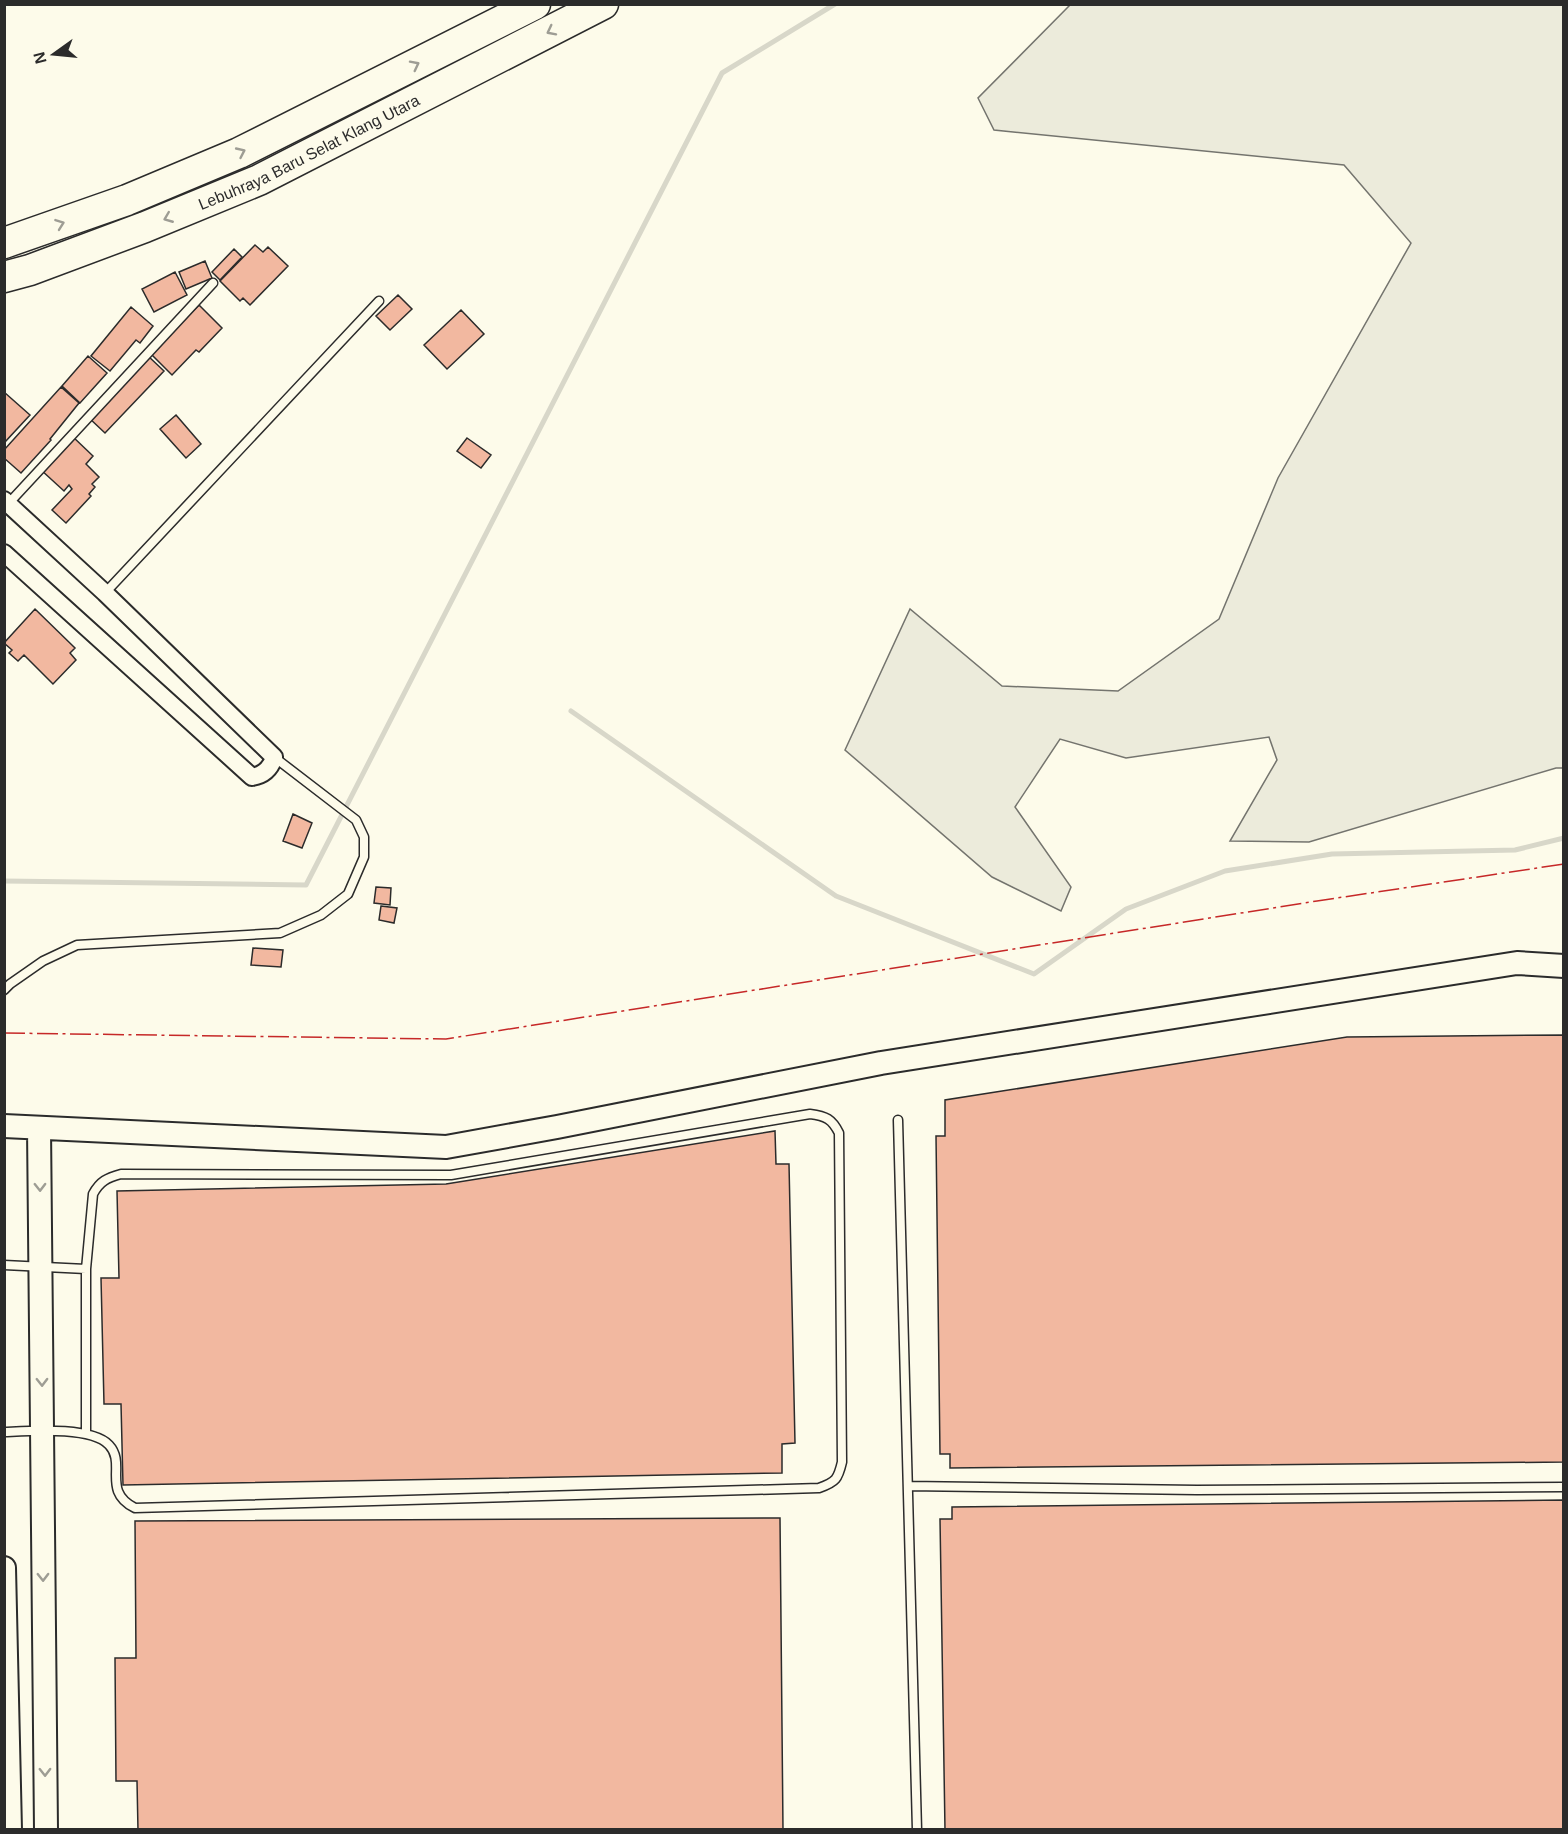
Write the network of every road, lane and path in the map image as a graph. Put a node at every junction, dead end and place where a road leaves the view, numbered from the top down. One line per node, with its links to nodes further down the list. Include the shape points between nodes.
1 (535, 4): 3 (highway, Lebuhraya Baru Selat Klang Utara, one-way to 1, via 128,200 239,153)
2 (603, 4): 4 (highway, Lebuhraya Baru Selat Klang Utara, one-way to 4, via 259,180 145,227)
3 (4, 243)
4 (4, 277)
5 (213, 283): 7 (lane)
6 (379, 301): 9 (lane)
7 (6, 502): 9 (street)
8 (7, 556): 10 (street, via 252,777 261,775)
9 (105, 593): 10 (street)
10 (274, 757): 12 (lane, via 356,820 364,837 363,857 348,894 321,915 280,933 77,945 43,962)
11 (1563, 966): 15 (street, via 1517,963 880,1063 446,1147)
12 (4, 990)
13 (898, 1120): 22 (lane)
14 (4, 1126): 15 (street)
15 (39, 1128): 17 (street, one-way to 17)
16 (4, 1265): 17 (lane)
17 (41, 1267): 18 (lane); 19 (street, one-way to 19)
18 (86, 1269): 21 (lane); 21 (lane, via 93,1194 99,1184 121,1174 451,1175 810,1114 833,1121 839,1133 842,1462 839,1476 831,1484 819,1488 135,1508 124,1503 117,1493 110,1446)
19 (42, 1431): 20 (lane); 21 (lane); 26 (street, one-way to 26)
20 (4, 1432)
21 (86, 1434)
22 (908, 1486): 23 (lane, via 1197,1490); 27 (lane)
23 (1563, 1487)
24 (4, 1568): 25 (street)
25 (10, 1830)
26 (46, 1830)
27 (916, 1830)

